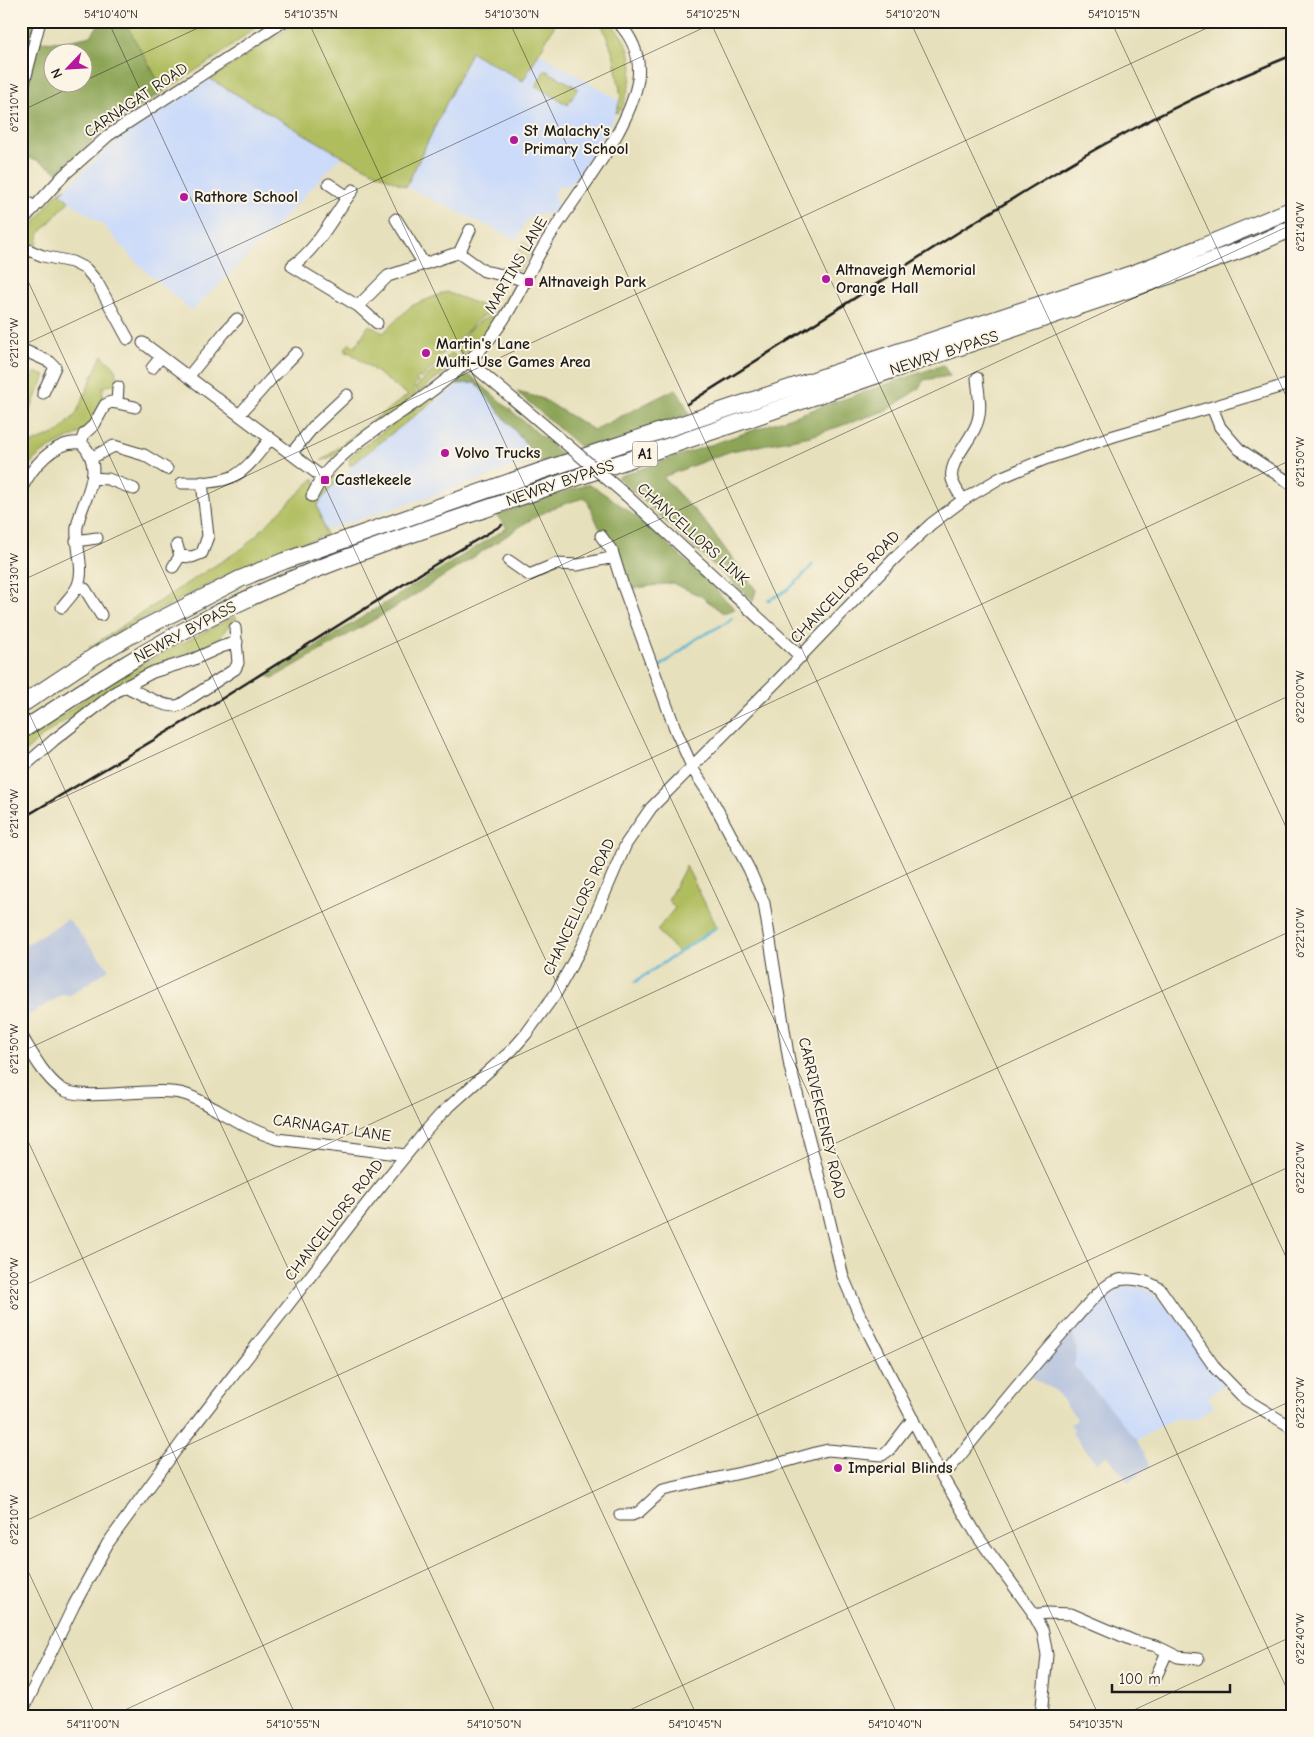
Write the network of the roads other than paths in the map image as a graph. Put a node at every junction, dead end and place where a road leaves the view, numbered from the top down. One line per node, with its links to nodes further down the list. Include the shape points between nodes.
1 (40, 21): 4 (street)
2 (284, 21): 7 (street, CARNAGAT ROAD, via 109,135)
3 (617, 21): 16 (street, MARTINS LANE, via 633,41 637,52 638,77 634,95 620,128 547,241)
4 (21, 95)
5 (329, 184): 17 (street, via 351,193 304,256 287,269)
6 (21, 198): 7 (street)
7 (34, 207): 10 (street, CARNAGAT ROAD)
8 (1293, 209): 64 (highway, NEWRY BYPASS / A1, via 1137,272 541,470 284,561 240,579 140,630 94,656)
9 (396, 219): 15 (street)
10 (21, 222)
11 (1293, 228): 65 (highway, NEWRY BYPASS / A1, via 1167,277 706,432 346,558 264,591 148,650)
12 (470, 230): 14 (street)
13 (21, 247): 20 (street, via 86,269 98,282)
14 (459, 253): 15 (street); 16 (street, via 484,271)
15 (424, 264): 17 (street, via 388,276)
16 (526, 282): 25 (street, MARTINS LANE, via 506,318)
17 (358, 306): 19 (street)
18 (237, 319): 27 (street)
19 (377, 323)
20 (128, 338)
21 (143, 343): 24 (street)
22 (21, 349): 31 (street, via 55,367)
23 (296, 353): 36 (street)
24 (161, 356): 26 (street); 27 (street)
25 (468, 361): 43 (street, MARTINS LANE, via 367,436); 62 (street, CHANCELLORS LINK, bridge, via 627,496)
26 (152, 368)
27 (188, 377): 36 (street)
28 (977, 378): 50 (street, via 978,421 952,472 955,487)
29 (1293, 383): 35 (street, CHANCELLORS ROAD)
30 (118, 387): 33 (street)
31 (43, 393)
32 (347, 395): 39 (street, via 314,426)
33 (117, 403): 34 (street); 38 (street, via 105,405)
34 (135, 407)
35 (1212, 407): 46 (street, via 1220,427 1239,450); 50 (street, CHANCELLORS ROAD, via 1045,459 1000,478)
36 (239, 416): 37 (street)
37 (270, 439): 39 (street); 44 (street, via 240,472 232,477)
38 (81, 443): 40 (street); 48 (street, via 74,442 42,460 31,471)
39 (291, 454): 43 (street)
40 (91, 458): 41 (street, via 114,446 144,455); 42 (street)
41 (167, 469)
42 (92, 478): 47 (street, via 108,479); 53 (street)
43 (322, 478): 49 (street, MARTINS LANE)
44 (202, 482): 45 (street); 56 (street, via 208,536 202,553 192,557 178,550)
45 (182, 484)
46 (1293, 485)
47 (134, 489)
48 (21, 490)
49 (312, 496)
50 (963, 500): 62 (street, CHANCELLORS ROAD, via 909,544)
51 (601, 536): 54 (street)
52 (98, 538): 53 (street)
53 (76, 541): 57 (street)
54 (614, 557): 55 (street, via 578,565 556,564 529,576); 66 (street)
55 (509, 562)
56 (173, 567)
57 (78, 586): 58 (street); 59 (street, via 85,589)
58 (61, 601)
59 (101, 615)
60 (235, 628): 61 (street)
61 (237, 642): 63 (street, via 153,672); 63 (street, via 238,663 235,669 180,705 164,704)
62 (801, 657): 66 (street, CHANCELLORS ROAD)
63 (125, 686): 67 (street, via 69,727)
64 (21, 705)
65 (21, 731)
66 (692, 766): 69 (street, CHANCELLORS ROAD, via 634,830 570,970 526,1034 441,1114); 70 (street, CARRIVEKEENEY ROAD, via 749,869 764,903 790,1067 843,1277)
67 (21, 769)
68 (21, 1035): 69 (street, CARNAGAT LANE, via 49,1077 68,1092 174,1092 198,1100 261,1134)
69 (406, 1155): 78 (street, CHANCELLORS ROAD, via 187,1435 108,1544)
70 (913, 1419): 72 (street, CARRIVEKEENEY ROAD); 73 (street, via 882,1455 819,1452 663,1490 639,1512)
71 (1293, 1428): 72 (street, via 1245,1399 1200,1347 1160,1289 1143,1281 1122,1280 1109,1284 1086,1307 950,1468)
72 (940, 1473): 74 (street, CARRIVEKEENEY ROAD, via 978,1537)
73 (620, 1515)
74 (1033, 1614): 75 (street, via 1071,1614); 79 (street, CARRIVEKEENEY ROAD, via 1043,1632 1047,1655)
75 (1167, 1652): 76 (street, via 1178,1658); 77 (street)
76 (1198, 1659)
77 (1154, 1679)
78 (21, 1714)
79 (1041, 1716)

